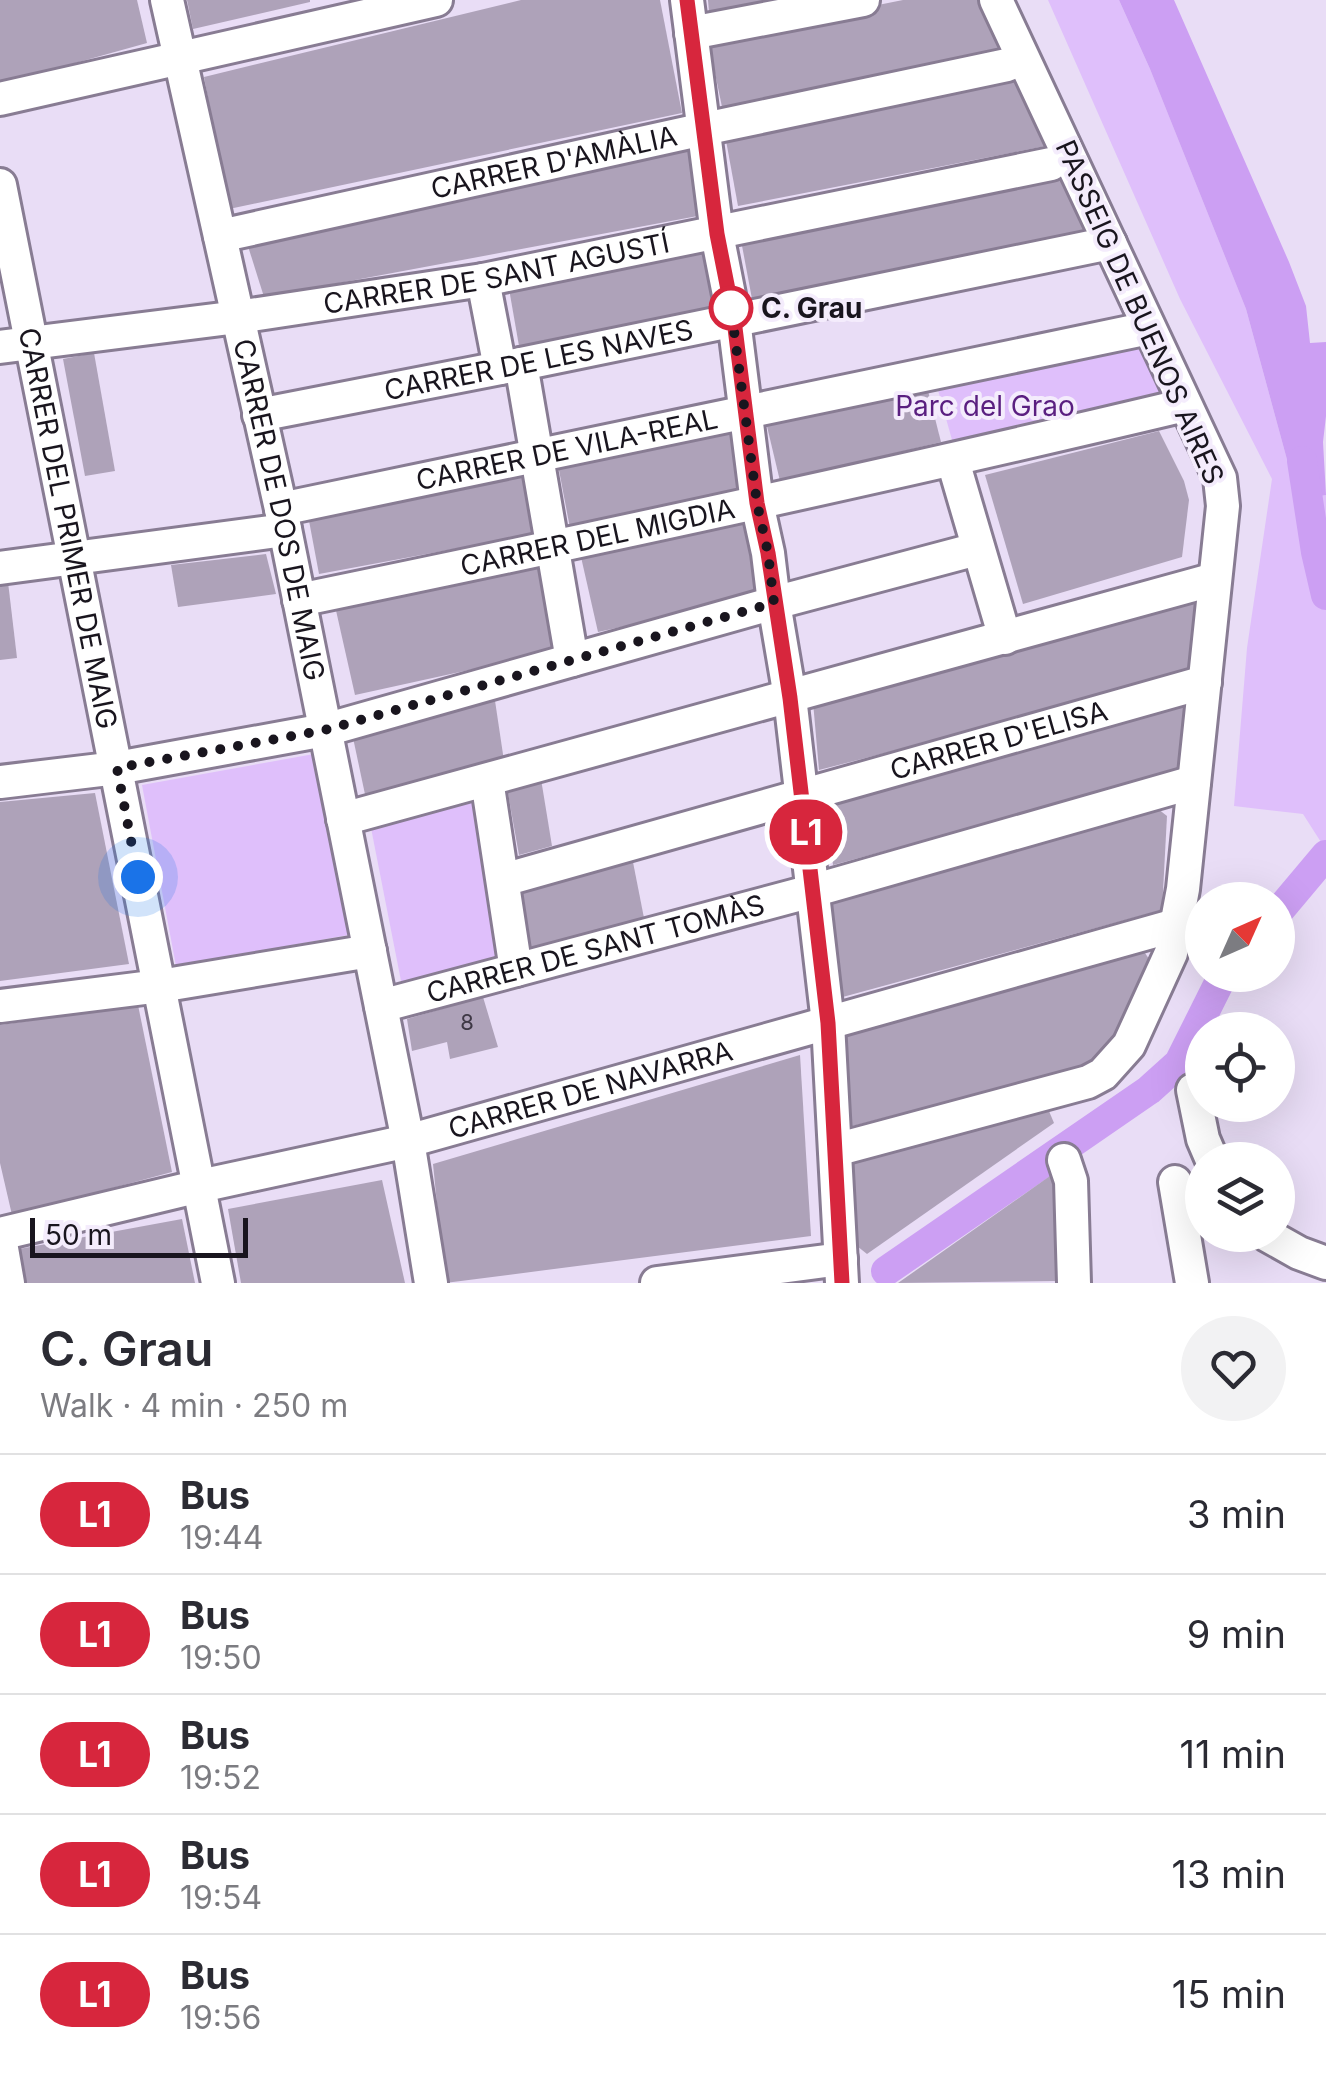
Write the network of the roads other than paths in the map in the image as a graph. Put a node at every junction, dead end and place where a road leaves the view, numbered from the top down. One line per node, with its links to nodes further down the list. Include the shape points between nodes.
1 (167, 0): 7 (street, CARRER DE DOS DE MAIG)
2 (436, 0): 7 (street)
3 (687, 0): 6 (street)
4 (863, 0): 6 (street)
5 (996, 0): 15 (street, PASSEIG DE BUENOS AIRES)
6 (691, 33): 10 (street)
7 (181, 58): 9 (street); 14 (street, CARRER DE DOS DE MAIG)
8 (1006, 65): 10 (street, CARRER D'AMÀLIA)
9 (0, 99)
10 (704, 129): 13 (street); 14 (street, CARRER D'AMÀLIA)
11 (1051, 164): 13 (street, CARRER DE SANT AGUSTÍ)
12 (0, 185): 20 (street, CARRER DEL PRIMER DE MAIG)
13 (717, 234): 16 (street, CARRER DE SANT AGUSTÍ); 18 (street)
14 (220, 236): 17 (street, CARRER DE DOS DE MAIG)
15 (1110, 243): 18 (street, CARRER DE LES NAVES); 19 (street, PASSEIG DE BUENOS AIRES)
16 (483, 280): 17 (street, CARRER DE SANT AGUSTÍ); 22 (street)
17 (238, 318): 20 (street, CARRER DE SANT AGUSTÍ); 25 (street, CARRER DE DOS DE MAIG)
18 (734, 320): 22 (street, CARRER DE LES NAVES); 24 (street)
19 (1149, 328): 23 (street, PASSEIG DE BUENOS AIRES); 24 (street, CARRER DE VILA-REAL)
20 (33, 342): 21 (street, CARRER DE SANT AGUSTÍ); 32 (street, CARRER DEL PRIMER DE MAIG)
21 (0, 347)
22 (511, 366): 25 (street, CARRER DE LES NAVES); 26 (street)
23 (1185, 405): 27 (street, CARRER DEL MIGDIA); 34 (street, PASSEIG DE BUENOS AIRES, via 1220,478)
24 (746, 412): 26 (street, CARRER DE VILA-REAL); 28 (street)
25 (260, 415): 29 (street, CARRER DE DOS DE MAIG)
26 (537, 458): 29 (street, CARRER DE VILA-REAL); 30 (street)
27 (953, 460): 28 (street, CARRER DEL MIGDIA); 31 (street)
28 (757, 503): 30 (street, CARRER DEL MIGDIA); 36 (street)
29 (283, 520): 32 (street, CARRER DE VILA-REAL); 35 (street, CARRER DE DOS DE MAIG)
30 (553, 548): 35 (street, CARRER DEL MIGDIA); 38 (street)
31 (977, 549): 36 (street); 37 (street)
32 (75, 559): 33 (street, CARRER DE VILA-REAL); 42 (street, CARRER DEL PRIMER DE MAIG)
33 (0, 568)
34 (1216, 580): 37 (street); 39 (street, PASSEIG DE BUENOS AIRES)
35 (299, 600): 41 (street, CARRER DE DOS DE MAIG)
36 (774, 603): 38 (street); 40 (street)
37 (1005, 638): 40 (street)
38 (572, 660): 41 (street)
39 (1205, 682): 45 (street, PASSEIG DE BUENOS AIRES); 46 (street, CARRER D'ELISA)
40 (790, 698): 43 (street); 46 (street)
41 (325, 730): 42 (street); 47 (street, CARRER DE DOS DE MAIG)
42 (117, 768): 44 (street); 53 (street, CARRER DEL PRIMER DE MAIG)
43 (487, 780): 47 (street); 48 (street)
44 (0, 782)
45 (1194, 782): 49 (street, CARRER DE SANT TOMÀS); 50 (street, PASSEIG DE BUENOS AIRES)
46 (802, 794): 48 (street, CARRER D'ELISA); 49 (street)
47 (343, 819): 51 (street, CARRER DE DOS DE MAIG)
48 (503, 880): 52 (street)
49 (812, 891): 52 (street, CARRER DE SANT TOMÀS); 56 (street)
50 (1176, 925): 56 (street, CARRER DE NAVARRA); 58 (street, PASSEIG DE BUENOS AIRES, via 1171,953 1129,1045 1104,1074)
51 (370, 951): 53 (street); 55 (street, CARRER DE DOS DE MAIG)
52 (516, 970): 55 (street, CARRER DE SANT TOMÀS)
53 (160, 986): 54 (street); 61 (street, CARRER DEL PRIMER DE MAIG)
54 (0, 1006)
55 (381, 1006): 57 (street, CARRER DE DOS DE MAIG)
56 (828, 1023): 57 (street, CARRER DE NAVARRA); 58 (street)
57 (408, 1141): 61 (street, CARRER DE NAVARRA); 69 (street, CARRER DE DOS DE MAIG)
58 (834, 1150): 65 (street)
59 (1064, 1160): 71 (street, via 1071,1181)
60 (1175, 1182): 66 (street)
61 (200, 1186): 62 (street, CARRER DE NAVARRA); 68 (street, CARRER DEL PRIMER DE MAIG)
62 (0, 1236): 67 (street)
63 (1295, 1251): 64 (street)
64 (1326, 1263)
65 (841, 1271): 70 (street)
66 (1183, 1282)
67 (8, 1283)
68 (218, 1283)
69 (431, 1283)
70 (656, 1283)
71 (1074, 1283)

